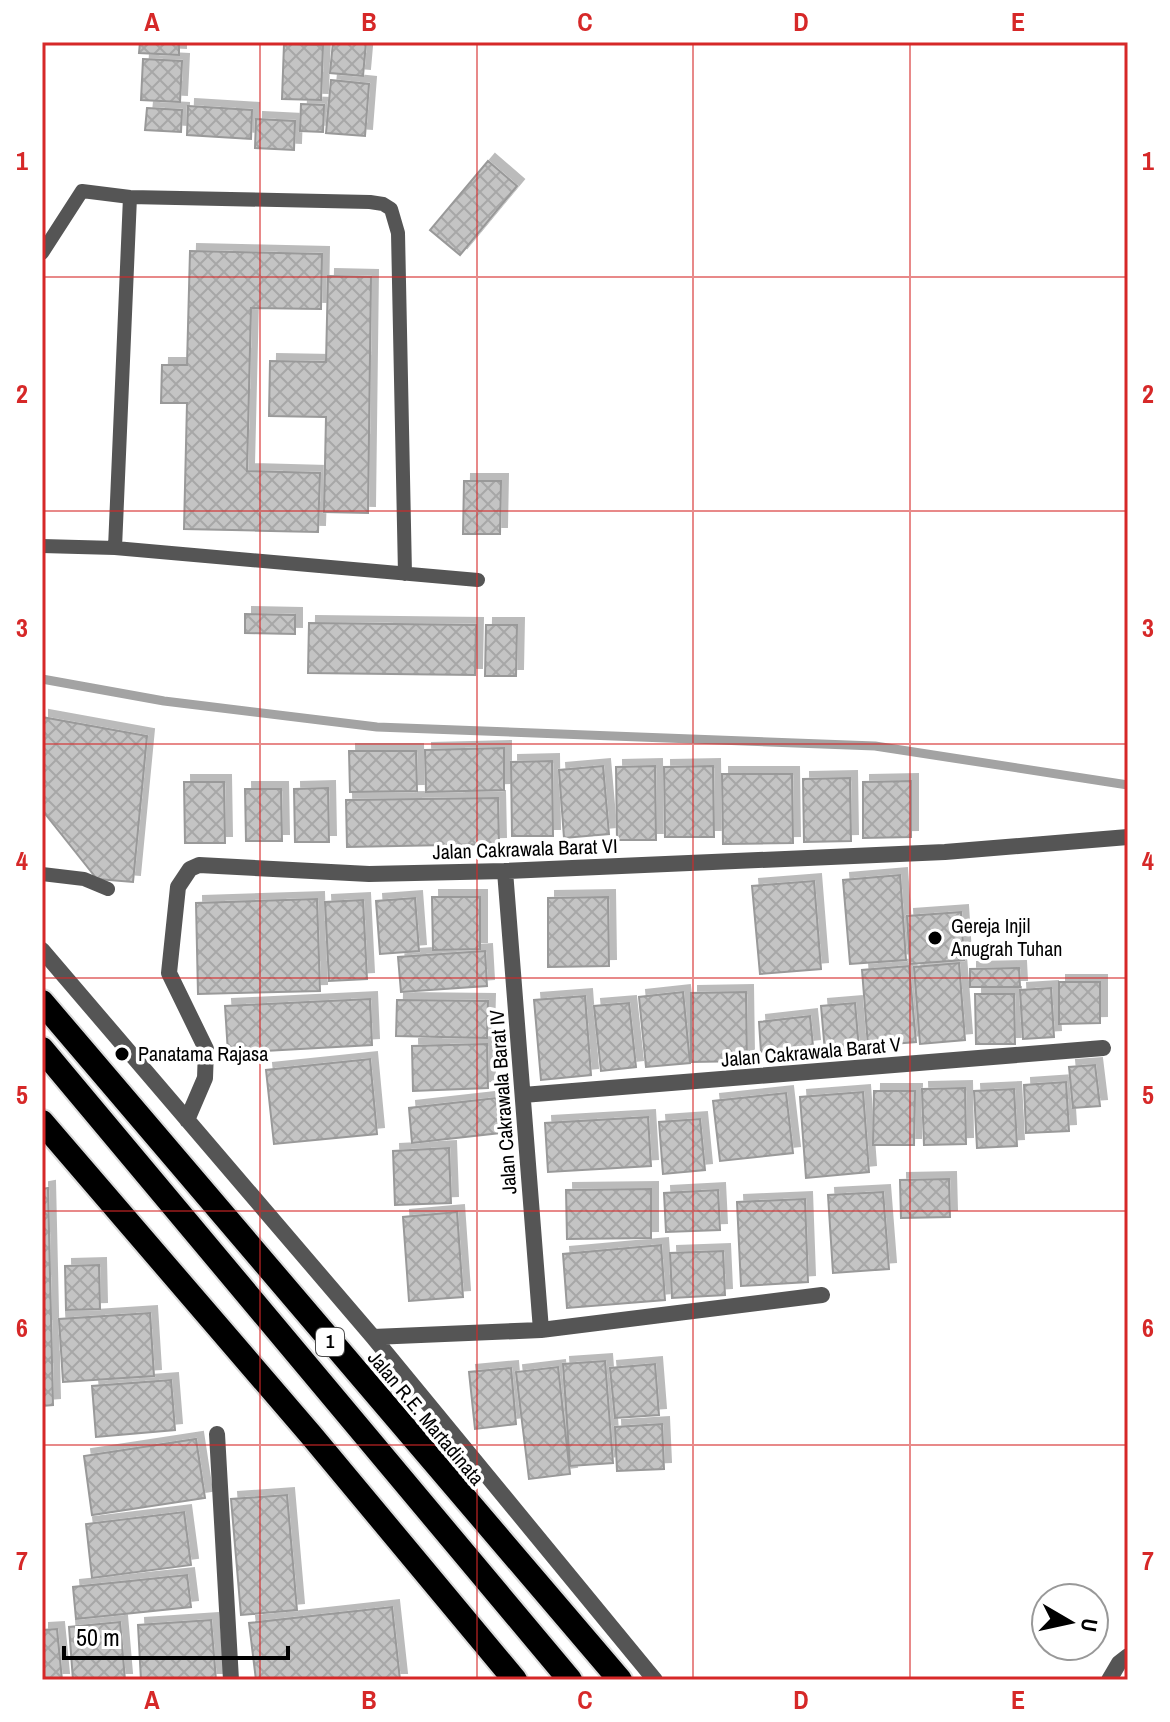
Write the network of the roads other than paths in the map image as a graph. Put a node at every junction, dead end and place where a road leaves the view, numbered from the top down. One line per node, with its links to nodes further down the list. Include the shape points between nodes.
1 (130, 197): 2 (lane, via 82,191); 4 (lane); 5 (lane, via 370,202 391,209 398,233)
2 (42, 253)
3 (42, 546): 4 (lane)
4 (115, 548): 5 (lane)
5 (405, 574): 6 (lane)
6 (478, 580)
7 (1128, 837): 8 (street, Jalan Cakrawala Barat VI, via 945,852)
8 (505, 871): 15 (street, Jalan Cakrawala Barat IV); 16 (street, Jalan Cakrawala Barat VI, via 369,874 199,865 190,869 178,887 169,973 206,1049 205,1078)
9 (42, 874): 10 (lane, via 84,879)
10 (108, 889)
11 (42, 950): 16 (street)
12 (42, 1002): 26 (highway, Jalan R.E. Martadinata / 1)
13 (1103, 1048): 15 (street, Jalan Cakrawala Barat V)
14 (42, 1049): 23 (highway, 1)
15 (523, 1095): 19 (street, Jalan Cakrawala Barat IV)
16 (187, 1120): 20 (street)
17 (42, 1122): 25 (highway)
18 (822, 1295): 19 (street)
19 (541, 1330): 20 (street)
20 (373, 1337): 27 (street)
21 (217, 1434): 24 (street)
22 (1128, 1656): 28 (street)
23 (568, 1678)
24 (231, 1680)
25 (515, 1680)
26 (620, 1680)
27 (655, 1680)
28 (1109, 1680)

